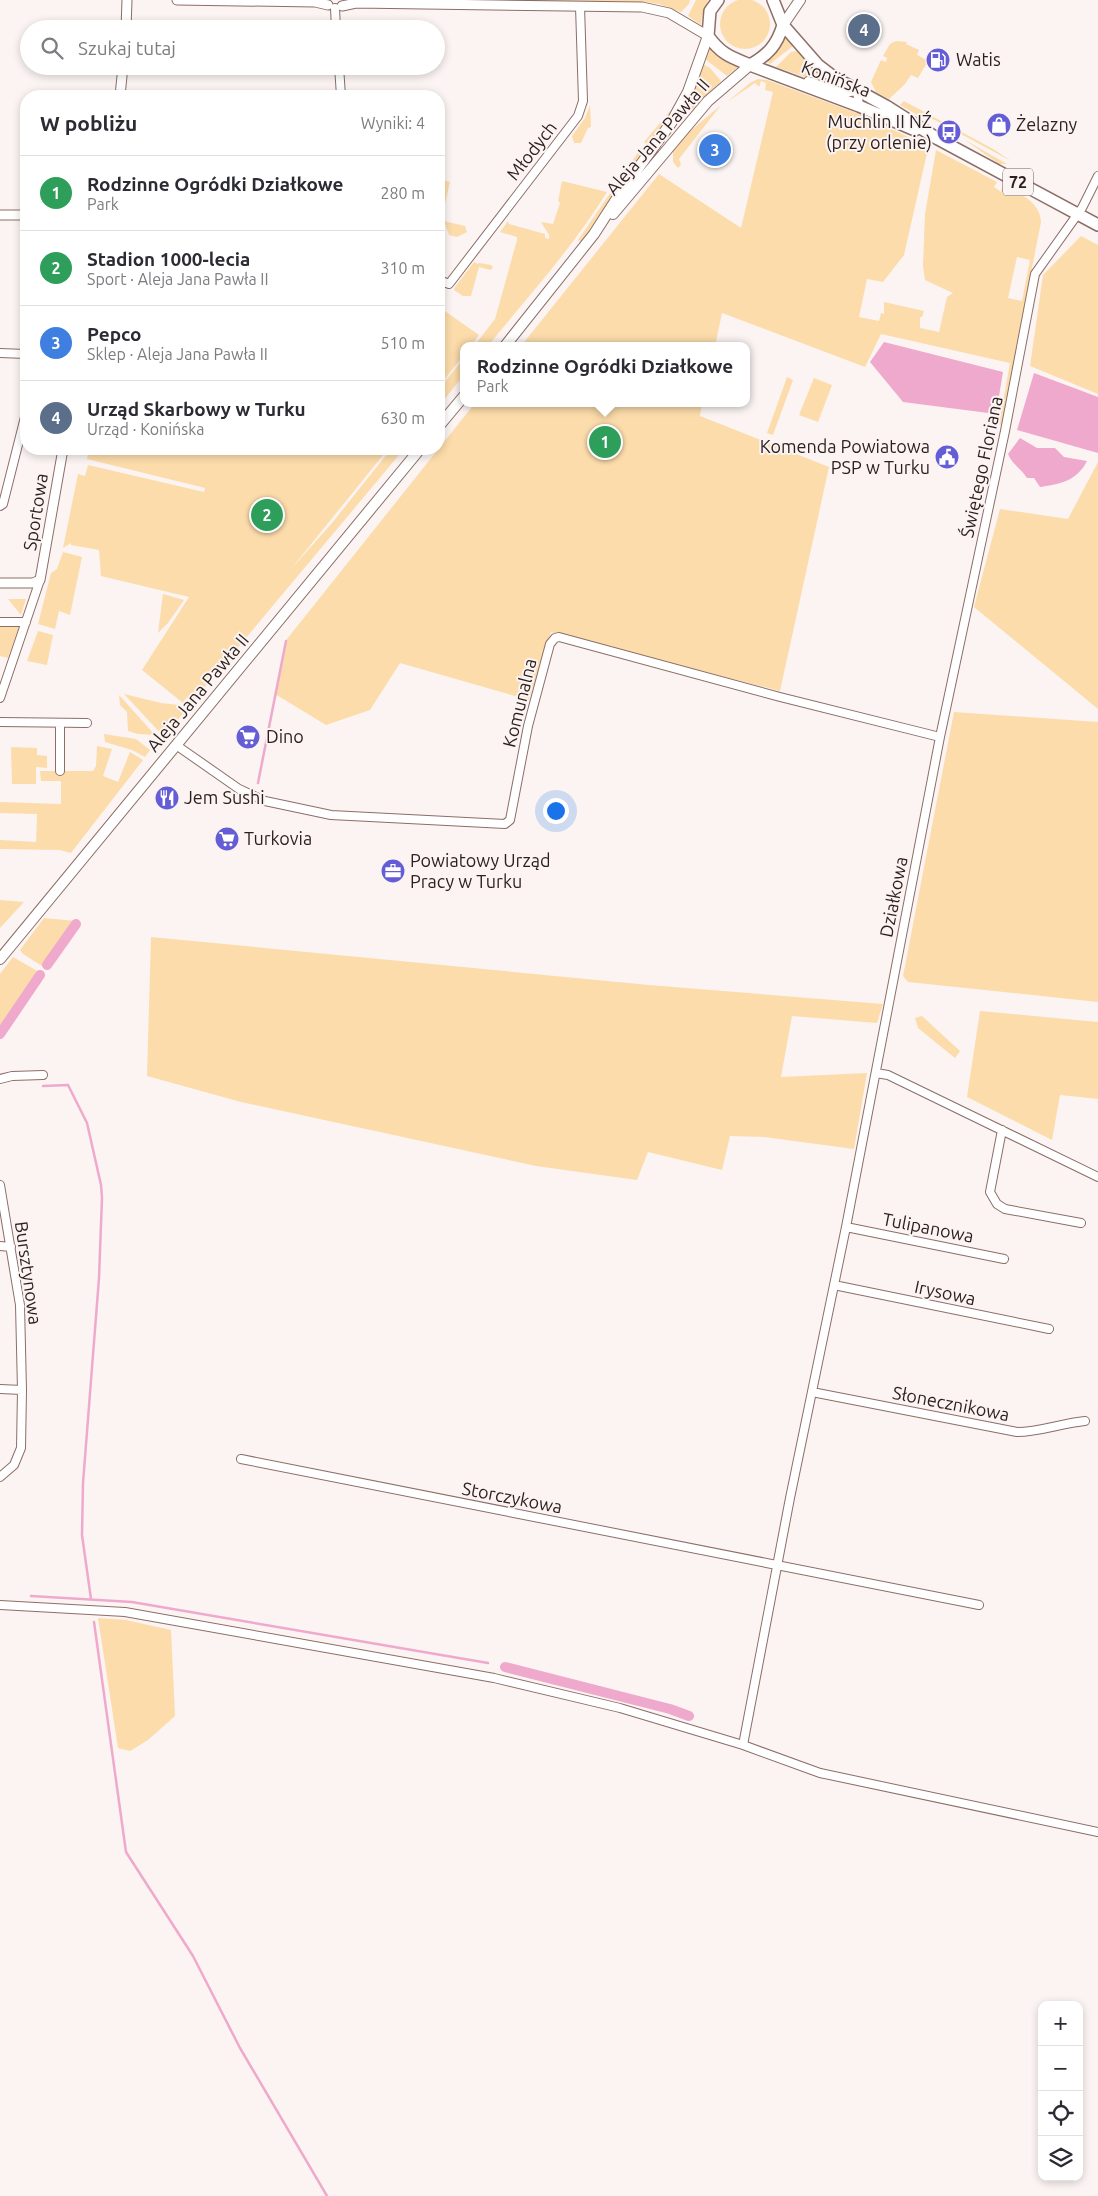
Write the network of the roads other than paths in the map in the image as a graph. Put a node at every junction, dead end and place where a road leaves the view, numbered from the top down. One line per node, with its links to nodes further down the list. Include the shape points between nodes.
1 (128, 0): 9 (street)
2 (177, 0): 7 (street)
3 (718, 0): 12 (main road, via 710,11)
4 (772, 0): 11 (main road, 72)
5 (800, 0): 11 (main road)
6 (495, 2): 7 (street); 8 (street)
7 (335, 4): 10 (street)
8 (580, 6): 12 (street, via 660,10 682,19); 28 (street, Młodych, via 583,101 578,116 449,284)
9 (127, 20)
10 (336, 20)
11 (783, 25): 13 (main road, via 773,48); 19 (main road, Konińska / 72, via 818,65)
12 (708, 36): 13 (main road, 72, via 726,55); 27 (main road, Aleja Jana Pawła II, via 682,106)
13 (750, 64): 16 (main road, Konińska / 72); 27 (main road, Aleja Jana Pawła II, via 708,101 652,175)
14 (122, 75): 17 (street)
15 (340, 75): 18 (street)
16 (792, 80): 19 (street, via 799,78 843,92); 20 (main road, Konińska / 72)
17 (121, 90)
18 (341, 90)
19 (856, 91): 20 (street); 21 (main road, Konińska / 72)
20 (859, 106): 21 (main road, Konińska / 72)
21 (938, 139): 24 (main road, Konińska / 72)
22 (1098, 176): 24 (street, Świętego Floriana)
23 (0, 214): 25 (street)
24 (1077, 214): 26 (main road, Konińska / 72); 46 (street, Świętego Floriana, via 1035,274)
25 (20, 215)
26 (1098, 225)
27 (594, 234): 29 (main road, Aleja Jana Pawła II)
28 (445, 282)
29 (508, 342)
30 (0, 353): 31 (street)
31 (20, 354)
32 (460, 401): 33 (main road)
33 (445, 419)
34 (20, 437): 37 (street)
35 (62, 455): 38 (street, Sportowa)
36 (415, 455): 47 (main road, Aleja Jana Pawła II)
37 (0, 506)
38 (40, 580): 39 (street); 41 (street)
39 (0, 583)
40 (0, 622): 41 (street)
41 (26, 622): 42 (street)
42 (0, 698)
43 (0, 722): 44 (street)
44 (60, 723): 45 (street); 48 (street)
45 (86, 724)
46 (940, 737): 47 (street, Komunalna, via 559,637 550,644 528,726 510,820 505,824 331,814 265,801 238,789); 50 (street, Działkowa)
47 (176, 745): 49 (main road, Aleja Jana Pawła II)
48 (60, 771)
49 (0, 959)
50 (876, 1073): 53 (street, via 888,1075); 57 (street, Działkowa)
51 (42, 1076): 52 (street)
52 (0, 1079)
53 (1002, 1130): 54 (street); 56 (street, via 990,1192 993,1199 1005,1208)
54 (1098, 1177)
55 (0, 1184): 59 (street, Bursztynowa)
56 (1081, 1223)
57 (846, 1227): 60 (street, Tulipanowa); 61 (street, Działkowa)
58 (0, 1246): 59 (street)
59 (11, 1247): 64 (street, Bursztynowa, via 20,1305)
60 (1004, 1259)
61 (834, 1285): 62 (street, Irysowa); 65 (street, Działkowa)
62 (1049, 1330)
63 (0, 1389): 64 (street)
64 (22, 1390): 68 (street, Bursztynowa, via 20,1454 14,1465)
65 (812, 1392): 66 (street, Słonecznikowa, via 1017,1432); 69 (street, Działkowa)
66 (1085, 1421)
67 (241, 1459): 69 (street, Storczykowa)
68 (0, 1477)
69 (777, 1566): 71 (street, Storczykowa); 72 (street, Działkowa)
70 (0, 1606): 72 (street, via 125,1612 494,1678 648,1716)
71 (979, 1606)
72 (743, 1745): 73 (street, via 820,1773)
73 (1098, 1832)

